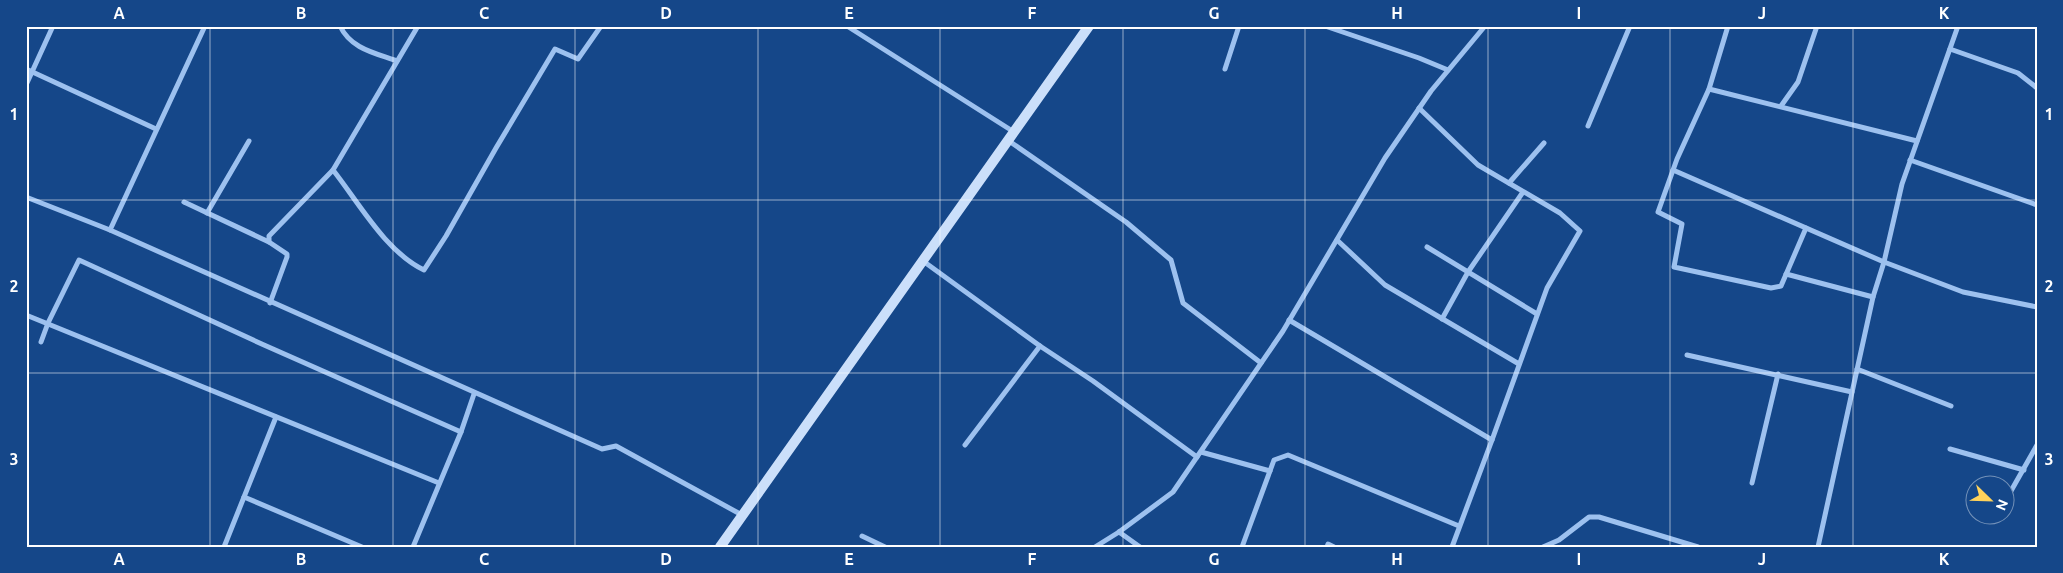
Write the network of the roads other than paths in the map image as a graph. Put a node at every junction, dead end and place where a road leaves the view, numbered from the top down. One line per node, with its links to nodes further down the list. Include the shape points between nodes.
1 (53, 26): 20 (street)
2 (205, 26): 27 (street)
3 (340, 26): 16 (street, via 349,40 359,47)
4 (418, 26): 16 (street)
5 (600, 26): 33 (street, via 578,58 555,49 424,270 410,263 387,240)
6 (847, 26): 28 (street)
7 (1088, 26): 28 (main road)
8 (1239, 26): 18 (street)
9 (1325, 26): 19 (street)
10 (1485, 26): 19 (street)
11 (1630, 26): 26 (street)
12 (1728, 26): 23 (street)
13 (1817, 26): 24 (street, via 1798,82)
14 (1958, 26): 15 (street)
15 (1950, 49): 22 (street, via 2018,73); 30 (street)
16 (397, 61): 33 (street)
17 (26, 69): 20 (street)
18 (1225, 69)
19 (1448, 70): 25 (street)
20 (33, 72): 21 (street); 27 (street)
21 (26, 84)
22 (2037, 88)
23 (1709, 89): 24 (street); 34 (street)
24 (1781, 106): 30 (street)
25 (1419, 108): 35 (street, via 1478,165); 43 (street)
26 (1588, 126)
27 (156, 129): 42 (street)
28 (1012, 137): 46 (main road); 61 (street, via 1126,222 1170,260 1183,303)
29 (249, 141): 40 (street)
30 (1917, 141): 32 (street)
31 (1544, 143): 35 (street)
32 (1910, 160): 39 (street); 47 (street)
33 (333, 170): 44 (street, via 270,236)
34 (1673, 170): 41 (street); 49 (street, via 1658,212 1682,224 1674,267 1771,288 1781,286)
35 (1508, 183): 36 (street)
36 (1523, 192): 48 (street); 53 (street, via 1560,213 1580,231 1547,288)
37 (26, 197): 42 (street)
38 (184, 202): 40 (street)
39 (2037, 205)
40 (207, 214): 44 (street)
41 (1806, 228): 47 (street); 49 (street)
42 (110, 230): 51 (street)
43 (1337, 240): 55 (street, via 1385,285); 56 (street)
44 (270, 242): 51 (street, via 287,254)
45 (1426, 247): 48 (street)
46 (923, 261): 59 (street); 81 (main road)
47 (1884, 262): 50 (street); 52 (street, via 1963,292)
48 (1468, 272): 53 (street); 55 (street)
49 (1786, 274): 50 (street)
50 (1873, 297): 63 (street)
51 (270, 303): 66 (street)
52 (2037, 307)
53 (1537, 314): 62 (street)
54 (26, 315): 57 (street)
55 (1442, 319): 62 (street)
56 (1289, 320): 61 (street); 70 (street)
57 (48, 323): 58 (street); 68 (street); 69 (street, via 79,260)
58 (42, 342)
59 (1040, 346): 71 (street); 74 (street)
60 (1688, 355): 64 (street)
61 (1261, 363): 74 (street)
62 (1520, 364): 70 (street)
63 (1857, 369): 65 (street); 67 (street)
64 (1778, 374): 65 (street); 78 (street)
65 (1852, 392): 98 (street)
66 (474, 394): 69 (street); 81 (street, via 602,449 616,446)
67 (1951, 406)
68 (276, 417): 77 (street); 80 (street)
69 (461, 432): 77 (street)
70 (1492, 440): 82 (street)
71 (965, 445)
72 (2037, 445): 75 (street)
73 (1950, 449): 75 (street)
74 (1199, 454): 76 (street); 83 (street, via 1173,492)
75 (2024, 470): 79 (street)
76 (1270, 471): 82 (street, via 1274,460 1288,455); 93 (street)
77 (439, 483): 88 (street)
78 (1752, 483)
79 (2016, 483)
80 (244, 497): 86 (street); 87 (street)
81 (743, 515): 89 (main road)
82 (1459, 526): 96 (street)
83 (1119, 532): 91 (street); 92 (street)
84 (862, 536): 90 (street)
85 (1696, 546): 97 (street, via 1599,517 1589,517)
86 (224, 547)
87 (362, 547)
88 (413, 547)
89 (720, 547)
90 (885, 547)
91 (1095, 547)
92 (1140, 547)
93 (1242, 547)
94 (1327, 547): 95 (street, via 1328,544)
95 (1334, 547)
96 (1452, 547)
97 (1543, 547)
98 (1818, 547)

